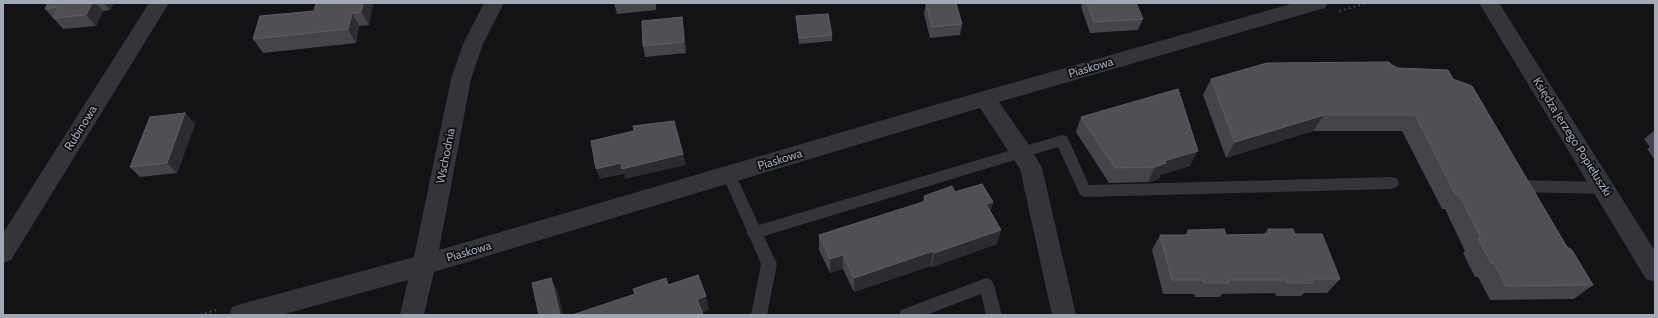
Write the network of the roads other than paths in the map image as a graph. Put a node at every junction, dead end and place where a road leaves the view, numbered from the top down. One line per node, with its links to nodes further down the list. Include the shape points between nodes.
1 (159, 3): 14 (street, Rubinowa)
2 (494, 3): 15 (street, Wschodnia, via 473,44 461,79)
3 (1318, 3): 5 (street, Piaskowa)
4 (1489, 3): 11 (street, Księdza Jerzego Popiełuszki)
5 (986, 99): 6 (street); 8 (street, Piaskowa)
6 (1021, 151): 9 (lane, via 1062,140 1085,191); 13 (lane); 22 (street, via 1031,168)
7 (1508, 173): 10 (lane)
8 (729, 175): 13 (lane); 15 (street, Piaskowa)
9 (1392, 184)
10 (1516, 186): 11 (lane); 12 (lane)
11 (1603, 188): 16 (street, Księdza Jerzego Popiełuszki)
12 (1523, 198)
13 (754, 233): 19 (lane, via 768,264)
14 (3, 252)
15 (424, 265): 17 (street, Piaskowa); 18 (street, Wschodnia)
16 (1655, 272)
17 (241, 315)
18 (412, 315)
19 (759, 315)
20 (907, 315): 21 (lane, via 986,285)
21 (994, 315)
22 (1064, 315)

